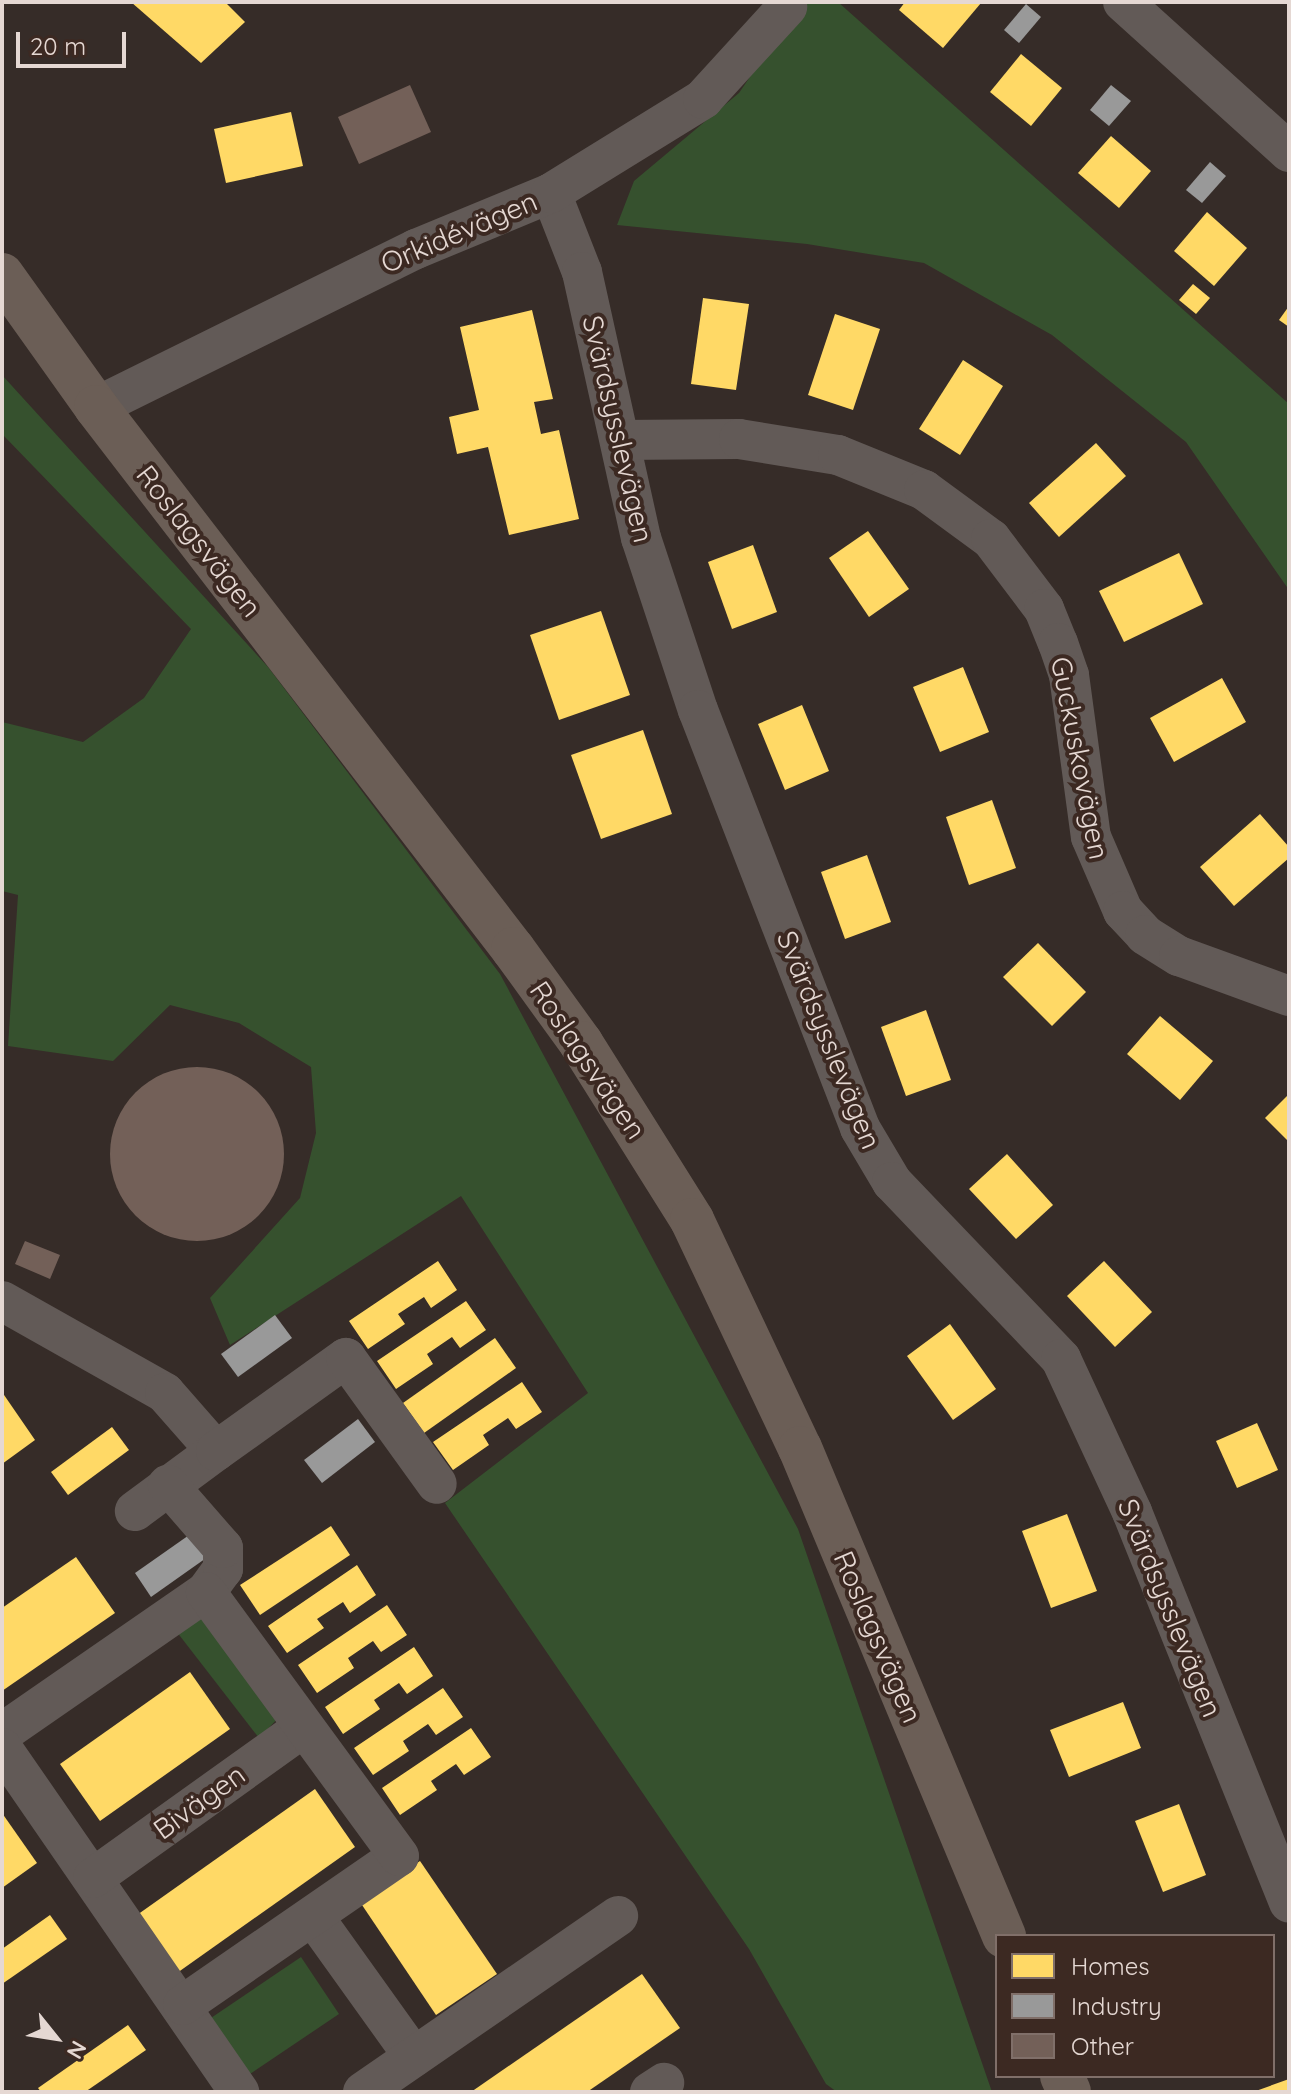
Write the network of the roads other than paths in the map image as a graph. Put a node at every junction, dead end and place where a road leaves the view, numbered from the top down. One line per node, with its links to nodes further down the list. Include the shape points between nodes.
1 (1123, 2): 3 (street)
2 (787, 7): 4 (street, Orkidévägen, via 703,99)
3 (1289, 152)
4 (551, 193): 6 (street, Orkidévägen, via 402,255); 7 (street, Svärdsysslevägen, via 582,272)
5 (3, 276): 6 (main road, Roslagsvägen)
6 (96, 407): 22 (main road, Roslagsvägen, via 513,949 581,1043 692,1220 800,1448)
7 (620, 440): 8 (street, Guckuskovägen, via 739,439 838,455 924,490 991,539 1044,609 1058,643 1069,675 1091,837 1123,911 1145,935 1179,956); 19 (street, Svärdsysslevägen, via 641,538 698,710 860,1128 892,1182 1061,1359 1132,1512)
8 (1289, 996)
9 (2, 1301): 10 (street, via 165,1393)
10 (216, 1451): 11 (street, via 346,1358); 12 (street)
11 (437, 1484)
12 (168, 1485): 13 (street); 14 (street, via 223,1548 223,1569)
13 (135, 1511)
14 (206, 1592): 15 (street); 16 (street)
15 (304, 1727): 18 (street, Bivägen); 20 (street, via 399,1856)
16 (2, 1733)
17 (2, 1748): 18 (street)
18 (93, 1878): 23 (street)
19 (1289, 1903)
20 (313, 1916): 23 (street); 24 (street)
21 (618, 1916): 24 (street)
22 (1003, 1934)
23 (183, 2005): 25 (street)
24 (414, 2057): 26 (street)
25 (239, 2092)
26 (363, 2092)

